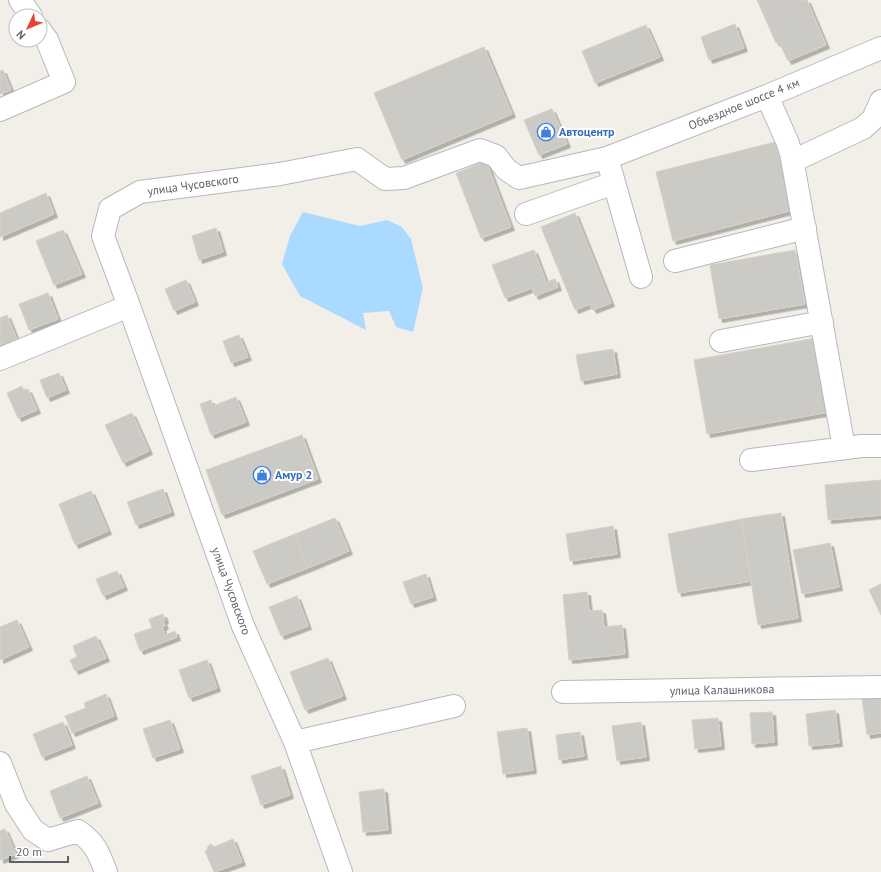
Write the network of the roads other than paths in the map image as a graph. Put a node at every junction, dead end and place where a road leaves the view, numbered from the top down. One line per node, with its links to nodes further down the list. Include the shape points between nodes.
1 (48, 42): 5 (street, via 64,82)
2 (881, 48): 3 (street, Объездное шоссе 4 км)
3 (767, 96): 6 (street, Объездное шоссе 4 км); 8 (street)
4 (881, 101): 8 (street, via 873,119 863,128)
5 (0, 110)
6 (607, 158): 7 (street, Объездное шоссе 4 км, via 519,178 506,169 496,156 480,150 404,178 385,179); 9 (street)
7 (357, 160): 14 (street, улица Чусовского, via 280,174 140,192 110,209 103,236)
8 (793, 161): 11 (street)
9 (614, 183): 10 (street); 13 (street)
10 (526, 214)
11 (805, 228): 12 (street); 15 (street)
12 (675, 261)
13 (641, 277)
14 (128, 306): 17 (street); 24 (street, улица Чусовского, via 243,626)
15 (822, 322): 16 (street); 19 (street)
16 (721, 340)
17 (0, 359)
18 (881, 446): 19 (street)
19 (844, 448): 20 (street)
20 (751, 460)
21 (881, 687): 22 (street, улица Калашникова)
22 (563, 692)
23 (454, 706): 24 (street)
24 (295, 742): 27 (street, улица Чусовского)
25 (0, 763): 26 (street, via 16,804 33,830 48,840 78,831 96,847)
26 (106, 872)
27 (341, 872)

